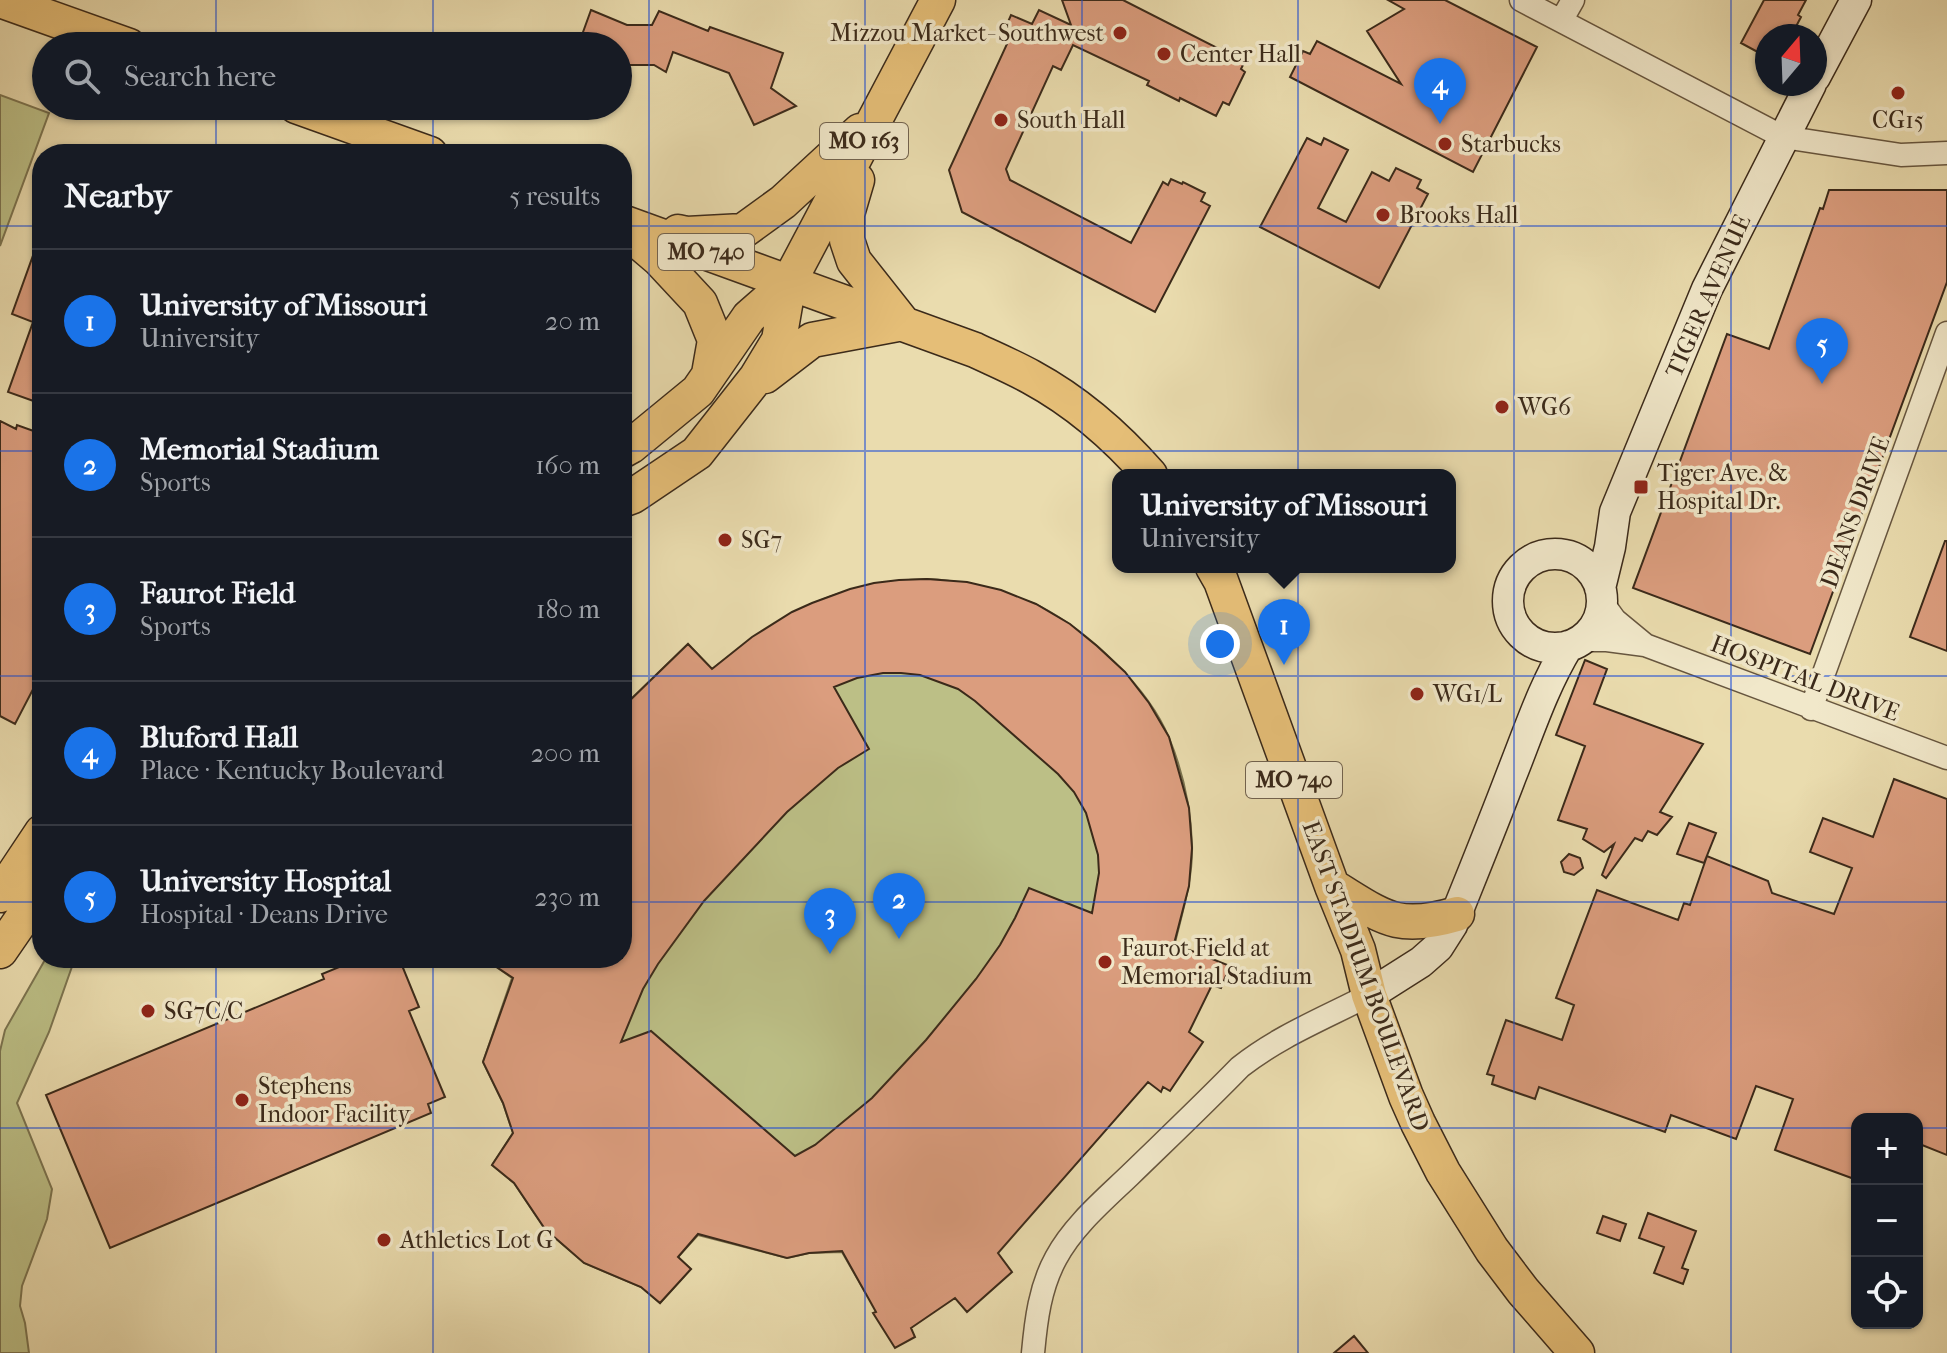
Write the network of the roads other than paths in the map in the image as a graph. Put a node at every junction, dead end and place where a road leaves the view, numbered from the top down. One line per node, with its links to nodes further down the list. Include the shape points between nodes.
1 (0, 0): 7 (main road)
2 (938, 0): 10 (main road, MO 163)
3 (1521, 0): 6 (street)
4 (1573, 0): 6 (street)
5 (1856, 0): 8 (street)
6 (1561, 21): 12 (street)
7 (90, 32)
8 (1827, 54)
9 (1805, 96): 12 (street, TIGER AVENUE)
10 (876, 118): 15 (main road, via 743,231 687,234); 18 (main road, MO 163); 19 (main road, via 847,214 847,240 854,261)
11 (335, 120): 13 (main road)
12 (1783, 137): 14 (street, via 1901,155); 26 (street, TIGER AVENUE, via 1707,289)
13 (402, 144)
14 (1947, 153)
15 (632, 225)
16 (632, 227): 18 (main road, MO 740)
17 (632, 233): 21 (main road, via 700,303 715,340)
18 (789, 282): 19 (main road, MO 740); 21 (main road, MO 163, via 749,317); 22 (main road, MO 163, via 779,340)
19 (903, 323): 22 (main road, via 812,340); 24 (main road, MO 740, via 1031,377 1094,419)
20 (1947, 333): 34 (street, DEANS DRIVE)
21 (708, 376): 23 (main road, MO 163, via 698,391)
22 (741, 397): 25 (main road, MO 163, via 697,453)
23 (632, 445)
24 (1145, 469)
25 (632, 496)
26 (1615, 512): 27 (street, TIGER AVENUE); 29 (street, TIGER AVENUE)
27 (1566, 555): 29 (street, via 1592,573); 30 (street, via 1534,559 1512,582 1509,614)
28 (1216, 573): 37 (main road, EAST STADIUM BOULEVARD / MO 740)
29 (1601, 595): 31 (street, via 1592,630); 32 (street, HOSPITAL DRIVE, via 1615,620)
30 (1526, 638): 31 (street, via 1553,648); 33 (street)
31 (1575, 643): 32 (street, HOSPITAL DRIVE); 33 (street, via 1557,664)
32 (1645, 645): 34 (street, HOSPITAL DRIVE)
33 (1536, 709): 40 (street)
34 (1811, 709): 35 (street, HOSPITAL DRIVE)
35 (1947, 758)
36 (32, 847): 38 (main road)
37 (1332, 886): 40 (main road, via 1396,920 1430,922); 42 (main road, EAST STADIUM BOULEVARD / MO 740, via 1358,950)
38 (0, 895)
39 (32, 905): 41 (main road)
40 (1457, 914): 42 (street, via 1438,947)
41 (0, 951)
42 (1369, 995): 43 (street, via 1260,1051 1081,1225 1048,1275); 44 (main road, EAST STADIUM BOULEVARD / MO 740, via 1406,1096 1443,1172 1492,1250)
43 (1033, 1353)
44 (1577, 1353)

